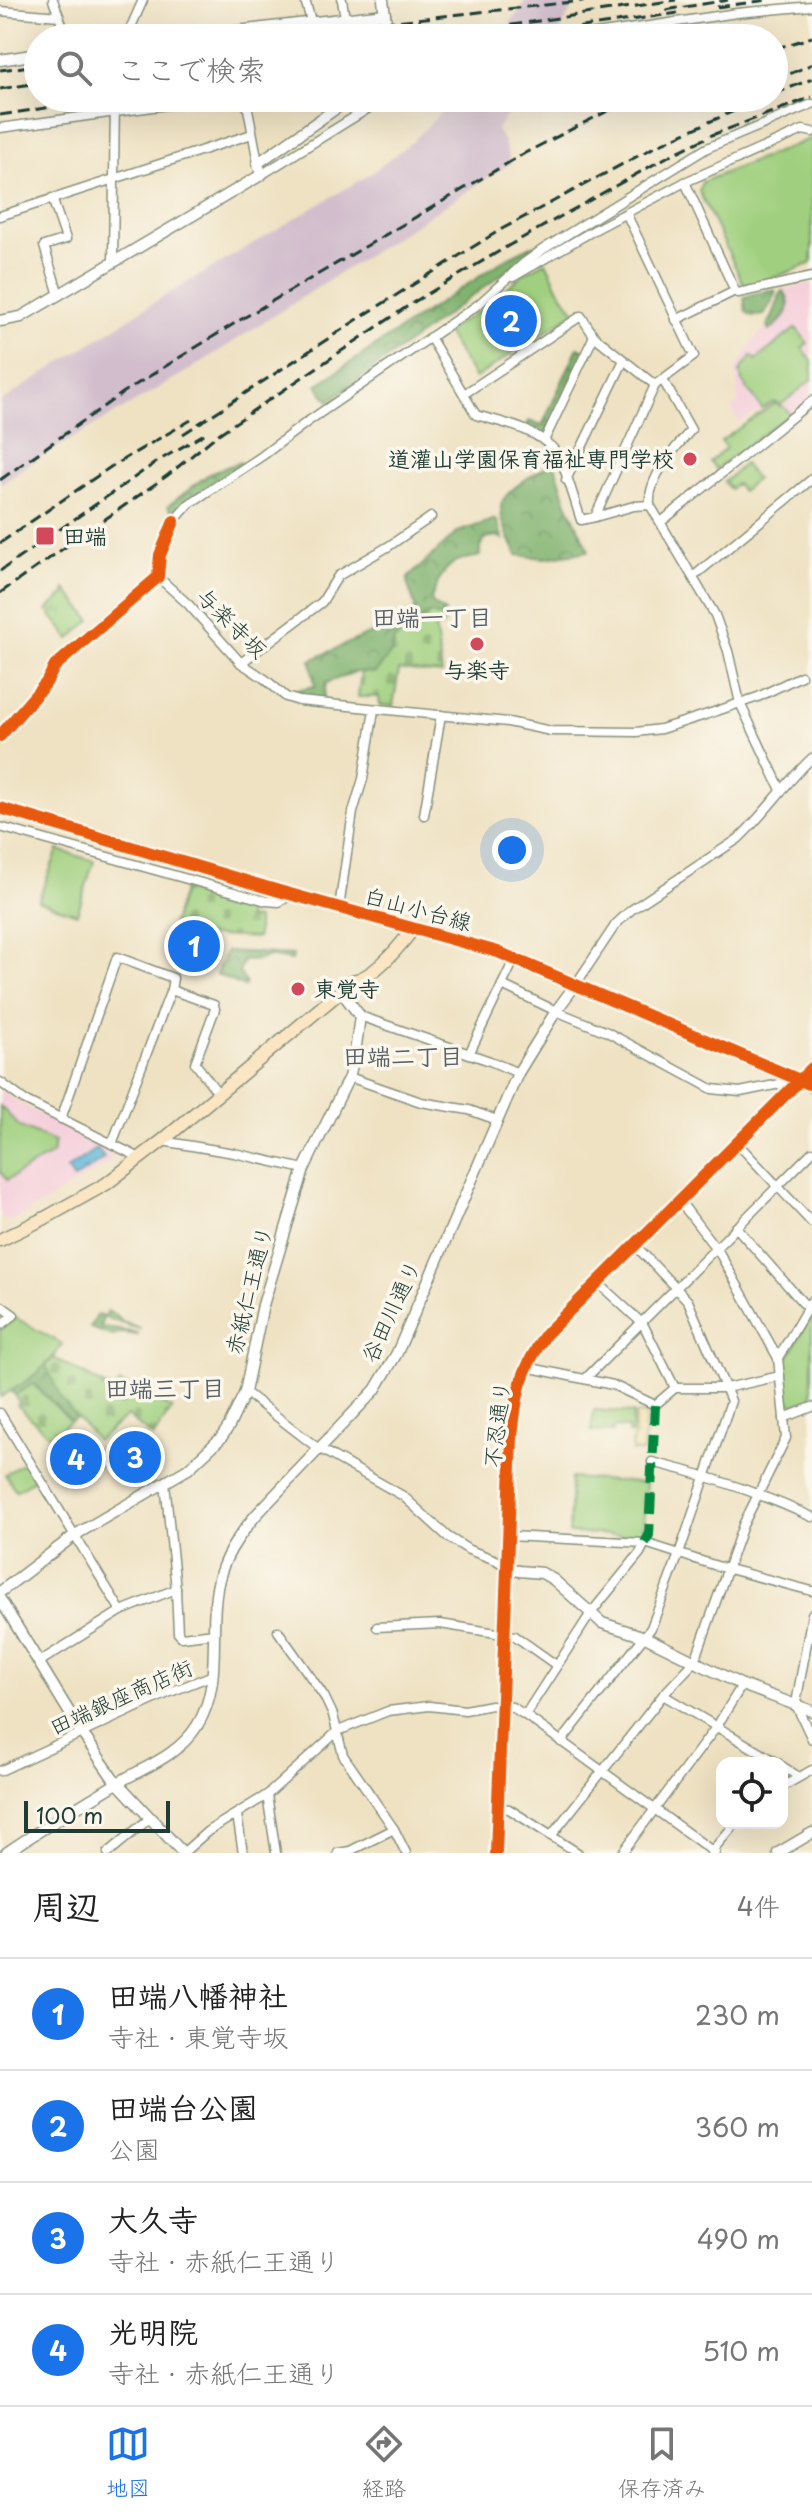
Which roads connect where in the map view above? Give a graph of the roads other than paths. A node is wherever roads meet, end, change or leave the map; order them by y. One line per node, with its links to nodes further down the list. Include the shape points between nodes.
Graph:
1 (53, 0): 9 (street)
2 (143, 0): 13 (street)
3 (305, 0): 11 (street)
4 (342, 0): 10 (street)
5 (383, 0): 8 (street)
6 (812, 6): 16 (street)
7 (0, 11): 9 (street)
8 (385, 14): 10 (street); 15 (street)
9 (59, 16): 12 (street)
10 (345, 18): 11 (street)
11 (311, 21): 14 (street)
12 (62, 24)
13 (132, 24)
14 (287, 24)
15 (386, 24)
16 (663, 24)
17 (24, 56): 18 (street)
18 (0, 60)
19 (812, 104): 37 (street, via 707,148 542,250)
20 (122, 112): 24 (street)
21 (248, 112): 27 (street)
22 (331, 112): 28 (street)
23 (362, 112): 30 (street)
24 (115, 113): 25 (street); 29 (street)
25 (0, 128)
26 (812, 132): 31 (street, via 803,130)
27 (252, 134): 28 (street); 29 (street)
28 (258, 163): 30 (street)
29 (114, 177): 32 (street); 35 (street)
30 (257, 177): 35 (street)
31 (685, 182): 33 (street); 38 (street)
32 (52, 198): 34 (street); 39 (street, via 66,239 44,246)
33 (626, 213): 37 (street); 40 (street)
34 (0, 216)
35 (113, 262): 39 (street)
36 (812, 277): 38 (street)
37 (499, 286): 43 (street)
38 (735, 291): 40 (street)
39 (59, 295): 41 (street, via 21,317)
40 (676, 320): 45 (street, via 694,356)
41 (0, 321)
42 (594, 336): 44 (street); 46 (street, via 581,316); 48 (street)
43 (430, 337): 46 (street); 56 (street, via 189,504 164,542)
44 (624, 360): 45 (street); 50 (street)
45 (659, 382): 51 (street, via 691,430 666,458); 53 (street)
46 (464, 394): 48 (street, via 476,415)
47 (812, 401): 54 (street)
48 (544, 441): 50 (street, via 559,455)
49 (812, 479): 55 (street)
50 (566, 480): 53 (street, via 581,520)
51 (650, 505): 53 (street); 54 (street)
52 (431, 517): 57 (street, via 338,576 322,602)
53 (595, 517)
54 (661, 522): 55 (street)
55 (694, 576): 59 (street, via 725,641)
56 (158, 577): 57 (street, 与楽寺坂); 62 (street, via 55,666)
57 (241, 663): 60 (street, 与楽寺坂, via 292,700)
58 (801, 676): 59 (street, 与楽寺坂)
59 (740, 703): 61 (street, 与楽寺坂, via 661,729 622,733 551,731); 64 (street)
60 (374, 710): 61 (street, 与楽寺坂); 69 (street)
61 (441, 715): 66 (street)
62 (0, 736)
63 (812, 758): 64 (street, 谷田川通り)
64 (781, 790): 72 (street, 谷田川通り, via 738,839 616,924)
65 (0, 808): 68 (main road, 白山小台線)
66 (424, 815)
67 (0, 827): 68 (street, via 266,901)
68 (292, 895): 69 (main road, 白山小台線)
69 (339, 908): 70 (main road, 白山小台線)
70 (413, 929): 71 (main road, 白山小台線); 75 (main road, 白山小台線, via 389,957)
71 (515, 958): 72 (main road, 白山小台線); 73 (street)
72 (576, 984): 76 (street, 谷田川通り); 83 (main road, 白山小台線)
73 (502, 985): 76 (street); 78 (street)
74 (171, 990): 84 (street, via 214,1005 195,1063); 85 (street, via 173,978 117,957); 89 (street)
75 (341, 991): 77 (street); 84 (main road, 白山小台線)
76 (556, 1011): 80 (street, 谷田川通り); 83 (street, via 607,1032 712,1089 740,1092)
77 (360, 1016): 78 (street); 81 (street, 赤紙仁王通り)
78 (469, 1054): 80 (street)
79 (812, 1068): 83 (main road, 不忍通り)
80 (518, 1073): 86 (street, 谷田川通り)
81 (349, 1077): 86 (street); 92 (street, 赤紙仁王通り)
82 (0, 1082): 85 (street)
83 (806, 1083): 88 (main road, 不忍通り)
84 (218, 1093): 87 (main road, 白山小台線)
85 (61, 1119): 89 (street)
86 (497, 1120): 116 (street, 谷田川通り, via 393,1362 375,1390)
87 (162, 1141): 91 (main road, 白山小台線); 92 (street)
88 (737, 1143): 93 (street); 94 (main road, 不忍通り)
89 (112, 1144): 91 (street)
90 (812, 1152): 93 (street)
91 (140, 1158): 97 (main road, 白山小台線, via 91,1193)
92 (304, 1169): 112 (street, 赤紙仁王通り, via 263,1305)
93 (778, 1186): 95 (street); 96 (street)
94 (679, 1200): 98 (main road, 不忍通り); 99 (street)
95 (812, 1223)
96 (736, 1227): 99 (street); 102 (street, via 803,1303)
97 (0, 1240)
98 (634, 1244): 100 (main road, 不忍通り); 101 (street)
99 (716, 1248): 101 (street); 106 (street)
100 (597, 1282): 104 (street); 107 (main road, 不忍通り, via 546,1334)
101 (677, 1287): 104 (street); 111 (street)
102 (810, 1303): 106 (street)
103 (0, 1305): 105 (street, via 14,1315)
104 (643, 1324): 109 (street); 110 (street)
105 (0, 1326)
106 (778, 1358): 108 (street)
107 (526, 1367): 109 (street); 123 (main road, 不忍通り, via 517,1391)
108 (780, 1376): 111 (street); 115 (street)
109 (585, 1379): 110 (street, via 613,1385 655,1405)
110 (675, 1388): 111 (street)
111 (726, 1388): 118 (street, via 731,1401)
112 (245, 1392): 116 (street); 119 (street, 赤紙仁王通り, via 221,1438)
113 (812, 1407): 115 (street)
114 (0, 1413): 122 (street)
115 (784, 1418): 120 (street, via 786,1438)
116 (319, 1448): 126 (street, via 403,1496 448,1537); 137 (street, 谷田川通り, via 256,1515 228,1555 217,1589)
117 (652, 1462): 118 (street)
118 (705, 1475): 120 (street); 125 (street)
119 (165, 1483): 122 (street, 赤紙仁王通り); 128 (street)
120 (758, 1492): 121 (street); 127 (street)
121 (812, 1517)
122 (75, 1535): 130 (street, 赤紙仁王通り); 132 (street)
123 (509, 1536): 124 (street); 126 (main road, 不忍通り)
124 (645, 1543): 125 (street); 133 (street)
125 (679, 1554): 127 (street); 139 (street)
126 (507, 1567): 133 (street, via 548,1576); 138 (main road, 不忍通り)
127 (729, 1569): 129 (street); 140 (street)
128 (176, 1589): 132 (street); 137 (street, via 178,1633)
129 (812, 1591)
130 (0, 1592)
131 (0, 1599): 141 (street)
132 (121, 1611): 141 (street)
133 (591, 1613): 139 (street, via 602,1623); 142 (street)
134 (812, 1614): 147 (street)
135 (377, 1627): 138 (street, via 440,1624)
136 (278, 1631): 151 (street, via 324,1696)
137 (214, 1633): 143 (street, 谷田川通り)
138 (505, 1634): 142 (street, via 519,1637); 146 (main road, 不忍通り)
139 (645, 1637): 140 (street); 154 (street)
140 (695, 1661): 144 (street); 145 (street)
141 (39, 1662): 152 (street)
142 (556, 1665): 149 (street)
143 (213, 1675): 152 (street, 田端銀座商店街); 161 (street, 谷田川通り, via 207,1706 192,1733 169,1756)
144 (742, 1685): 147 (street); 150 (street)
145 (663, 1695): 150 (street); 159 (street)
146 (501, 1706): 149 (street); 151 (street, via 388,1711); 164 (main road, 不忍通り)
147 (797, 1707): 148 (street); 153 (street)
148 (812, 1711)
149 (525, 1715): 154 (street)
150 (717, 1726): 155 (street); 165 (street)
151 (338, 1731): 163 (street); 168 (street, via 343,1755)
152 (82, 1733): 158 (street, 田端銀座商店街); 161 (street)
153 (812, 1739)
154 (561, 1742): 159 (street)
155 (768, 1757)
156 (788, 1769): 160 (street)
157 (812, 1770): 160 (street)
158 (0, 1771)
159 (602, 1771): 165 (street); 171 (street)
160 (799, 1777): 162 (street)
161 (117, 1783): 167 (street); 173 (street, 谷田川通り)
162 (788, 1783)
163 (267, 1795): 166 (street); 177 (street)
164 (497, 1807): 171 (street); 180 (main road, 不忍通り)
165 (655, 1809): 172 (street); 182 (street)
166 (237, 1815): 175 (street); 176 (street)
167 (150, 1818): 174 (street); 175 (street)
168 (394, 1829): 178 (street); 179 (street)
169 (731, 1829): 172 (street)
170 (812, 1833): 183 (street)
171 (551, 1836): 181 (street)
172 (713, 1852)
173 (6, 1853)
174 (108, 1853)
175 (183, 1853)
176 (243, 1853)
177 (276, 1853)
178 (338, 1853)
179 (406, 1853)
180 (496, 1853)
181 (578, 1853)
182 (622, 1853)
183 (778, 1853)

